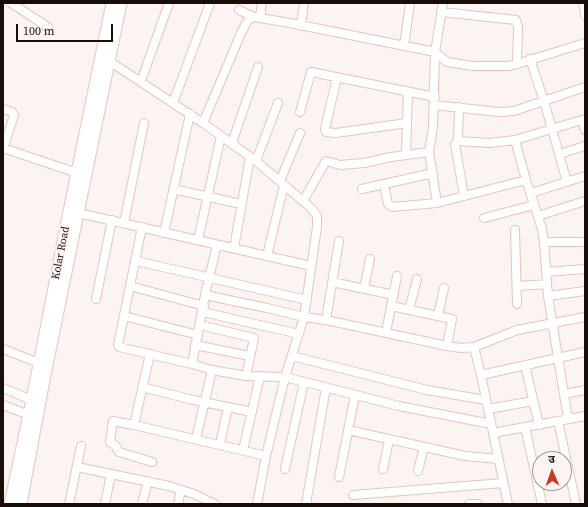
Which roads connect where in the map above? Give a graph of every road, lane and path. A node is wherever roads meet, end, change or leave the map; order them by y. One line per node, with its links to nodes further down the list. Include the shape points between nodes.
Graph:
1 (11, 3): 16 (street)
2 (112, 3): 20 (main road, Kolar Road)
3 (121, 3): 20 (main road, Kolar Road)
4 (169, 3): 25 (street)
5 (210, 3): 31 (street)
6 (262, 3): 14 (street)
7 (304, 3): 15 (street)
8 (410, 3): 18 (street)
9 (442, 3): 12 (street)
10 (583, 3): 13 (street)
11 (239, 10): 14 (street)
12 (442, 12): 19 (street); 22 (street, via 516,20)
13 (585, 15)
14 (254, 19): 15 (street); 38 (street, via 242,31)
15 (301, 26): 18 (street)
16 (48, 27)
17 (585, 43): 21 (street)
18 (404, 46): 19 (street)
19 (435, 52): 22 (street, via 447,62 473,66); 28 (street)
20 (105, 58): 25 (street); 53 (main road, Kolar Road); 70 (main road, Kolar Road)
21 (530, 59): 22 (street); 29 (street)
22 (517, 64)
23 (258, 67): 46 (street)
24 (337, 77): 27 (street); 34 (street, via 311,72); 39 (street, via 326,132 336,133)
25 (141, 81): 31 (street)
26 (585, 87): 29 (street)
27 (408, 92): 28 (street); 39 (street)
28 (434, 101): 32 (street); 49 (street)
29 (544, 101): 32 (street, via 514,111 499,112); 40 (street)
30 (278, 103): 52 (street)
31 (173, 104): 35 (street)
32 (459, 107): 45 (street)
33 (3, 109): 48 (street, via 14,115)
34 (300, 112)
35 (190, 114): 38 (street); 60 (street)
36 (583, 119): 40 (street); 41 (street)
37 (144, 123): 74 (street)
38 (203, 123): 43 (street)
39 (407, 123): 51 (street)
40 (551, 129): 44 (street); 50 (street)
41 (585, 130)
42 (300, 133): 58 (street)
43 (221, 136): 46 (street); 64 (street)
44 (515, 140): 45 (street, via 490,143); 56 (street)
45 (458, 141): 63 (street, via 455,144)
46 (232, 143): 52 (street)
47 (585, 146): 50 (street)
48 (3, 148): 53 (street)
49 (429, 152): 51 (street); 54 (street)
50 (559, 154): 57 (street)
51 (406, 155): 65 (street, via 342,165 326,161)
52 (253, 159): 58 (street); 68 (street)
53 (77, 172): 70 (main road, Kolar Road)
54 (433, 173): 59 (street); 67 (street)
55 (585, 176): 57 (street)
56 (526, 180): 62 (street); 63 (street)
57 (566, 182): 62 (street)
58 (282, 183): 65 (street); 84 (street)
59 (384, 184): 61 (street); 67 (street, via 388,204 392,207)
60 (173, 188): 64 (street); 77 (street)
61 (362, 189)
62 (531, 193): 69 (street)
63 (464, 196): 67 (street)
64 (207, 197): 68 (street); 78 (street)
65 (303, 201): 87 (street, via 317,216)
66 (585, 201): 71 (street)
67 (437, 202)
68 (241, 204): 83 (street)
69 (534, 204): 71 (street); 72 (street)
70 (74, 212): 73 (street); 130 (main road, Kolar Road); 183 (main road, Kolar Road)
71 (538, 216): 80 (street)
72 (484, 218)
73 (112, 220): 74 (street); 103 (street)
74 (124, 223): 75 (street)
75 (142, 227): 77 (street); 86 (street)
76 (515, 230): 96 (street)
77 (164, 233): 78 (street)
78 (198, 240): 82 (street)
79 (339, 241): 93 (street)
80 (544, 242): 81 (street); 89 (street)
81 (585, 242)
82 (218, 244): 83 (street); 91 (street)
83 (234, 248): 84 (street)
84 (267, 256): 87 (street)
85 (370, 259): 98 (street)
86 (136, 261): 91 (street); 95 (street)
87 (311, 266): 104 (street)
88 (585, 268): 89 (street)
89 (546, 272): 94 (street)
90 (397, 276): 101 (street)
91 (209, 277): 100 (street); 104 (street)
92 (417, 280): 108 (street)
93 (332, 282): 98 (street); 113 (street)
94 (547, 284): 96 (street); 102 (street)
95 (130, 286): 107 (street); 109 (street)
96 (517, 286): 105 (street)
97 (444, 288): 110 (street)
98 (364, 289): 101 (street)
99 (585, 291): 102 (street)
100 (205, 295): 107 (street); 112 (street)
101 (394, 295): 106 (street)
102 (548, 296): 114 (street)
103 (96, 299)
104 (307, 300): 112 (street)
105 (517, 304)
106 (391, 306): 108 (street); 117 (street)
107 (203, 309): 115 (street); 116 (street)
108 (409, 310): 110 (street)
109 (124, 316): 118 (street); 126 (street, via 118,346)
110 (438, 316): 122 (street, via 452,319)
111 (585, 316): 114 (street)
112 (304, 317): 113 (street); 119 (street)
113 (326, 320): 117 (street)
114 (552, 322): 123 (street, via 517,330); 129 (street)
115 (256, 324): 119 (street); 120 (street)
116 (200, 325): 118 (street); 120 (street)
117 (386, 332): 122 (street)
118 (198, 334): 121 (street)
119 (299, 334): 128 (street)
120 (254, 338): 127 (street)
121 (195, 345): 127 (street); 131 (street)
122 (446, 346): 123 (street)
123 (474, 348): 134 (street)
124 (3, 349): 130 (street)
125 (585, 352): 129 (street)
126 (150, 354): 131 (street); 139 (street)
127 (250, 356): 135 (street)
128 (292, 356): 137 (street); 146 (street, via 427,390)
129 (558, 358): 132 (street); 143 (street)
130 (39, 363): 145 (main road, Kolar Road)
131 (192, 364): 133 (street)
132 (525, 365): 134 (street); 147 (street)
133 (212, 370): 135 (street); 148 (street)
134 (481, 375): 146 (street)
135 (246, 376): 136 (street)
136 (260, 376): 137 (street); 152 (street)
137 (285, 377): 138 (street); 169 (street)
138 (304, 382): 141 (street); 173 (street)
139 (142, 387): 148 (street); 158 (street)
140 (3, 388): 145 (street)
141 (326, 388): 144 (street); 191 (street)
142 (585, 390): 143 (street)
143 (564, 394): 155 (street)
144 (355, 395): 157 (street); 161 (street)
145 (32, 400): 153 (main road, Kolar Road)
146 (486, 400): 151 (street)
147 (533, 401): 151 (street); 159 (street)
148 (205, 402): 150 (street); 163 (street)
149 (3, 405): 153 (street)
150 (228, 407): 152 (street); 165 (street)
151 (488, 409): 157 (street)
152 (252, 412): 168 (street)
153 (29, 414): 182 (main road, Kolar Road)
154 (585, 416): 155 (street)
155 (568, 420): 156 (street)
156 (558, 421): 159 (street); 196 (street)
157 (491, 424): 162 (street)
158 (134, 425): 163 (street); 171 (street, via 113,420 110,442 119,452)
159 (539, 425): 160 (street)
160 (525, 427): 162 (street); 195 (street)
161 (348, 430): 164 (street); 177 (street)
162 (493, 433): 170 (street)
163 (196, 439): 165 (street)
164 (389, 440): 167 (street); 174 (street)
165 (220, 444): 168 (street)
166 (81, 446): 172 (street)
167 (424, 447): 170 (street, via 465,456); 175 (street)
168 (243, 450): 169 (street)
169 (266, 456): 189 (street)
170 (498, 459): 179 (street)
171 (152, 462)
172 (77, 467): 176 (street); 184 (street)
173 (285, 469)
174 (383, 469)
175 (418, 472)
176 (111, 474): 178 (street); 185 (street)
177 (339, 477)
178 (148, 482): 180 (street); 186 (street)
179 (503, 483): 181 (street); 194 (street)
180 (181, 490): 187 (street); 188 (street)
181 (353, 495)
182 (10, 504)
183 (21, 504)
184 (69, 504)
185 (105, 504)
186 (142, 504)
187 (178, 504)
188 (215, 504)
189 (257, 504): 190 (street)
190 (263, 504)
191 (306, 504)
192 (469, 504): 193 (street)
193 (478, 504)
194 (508, 504)
195 (542, 504)
196 (576, 504)

